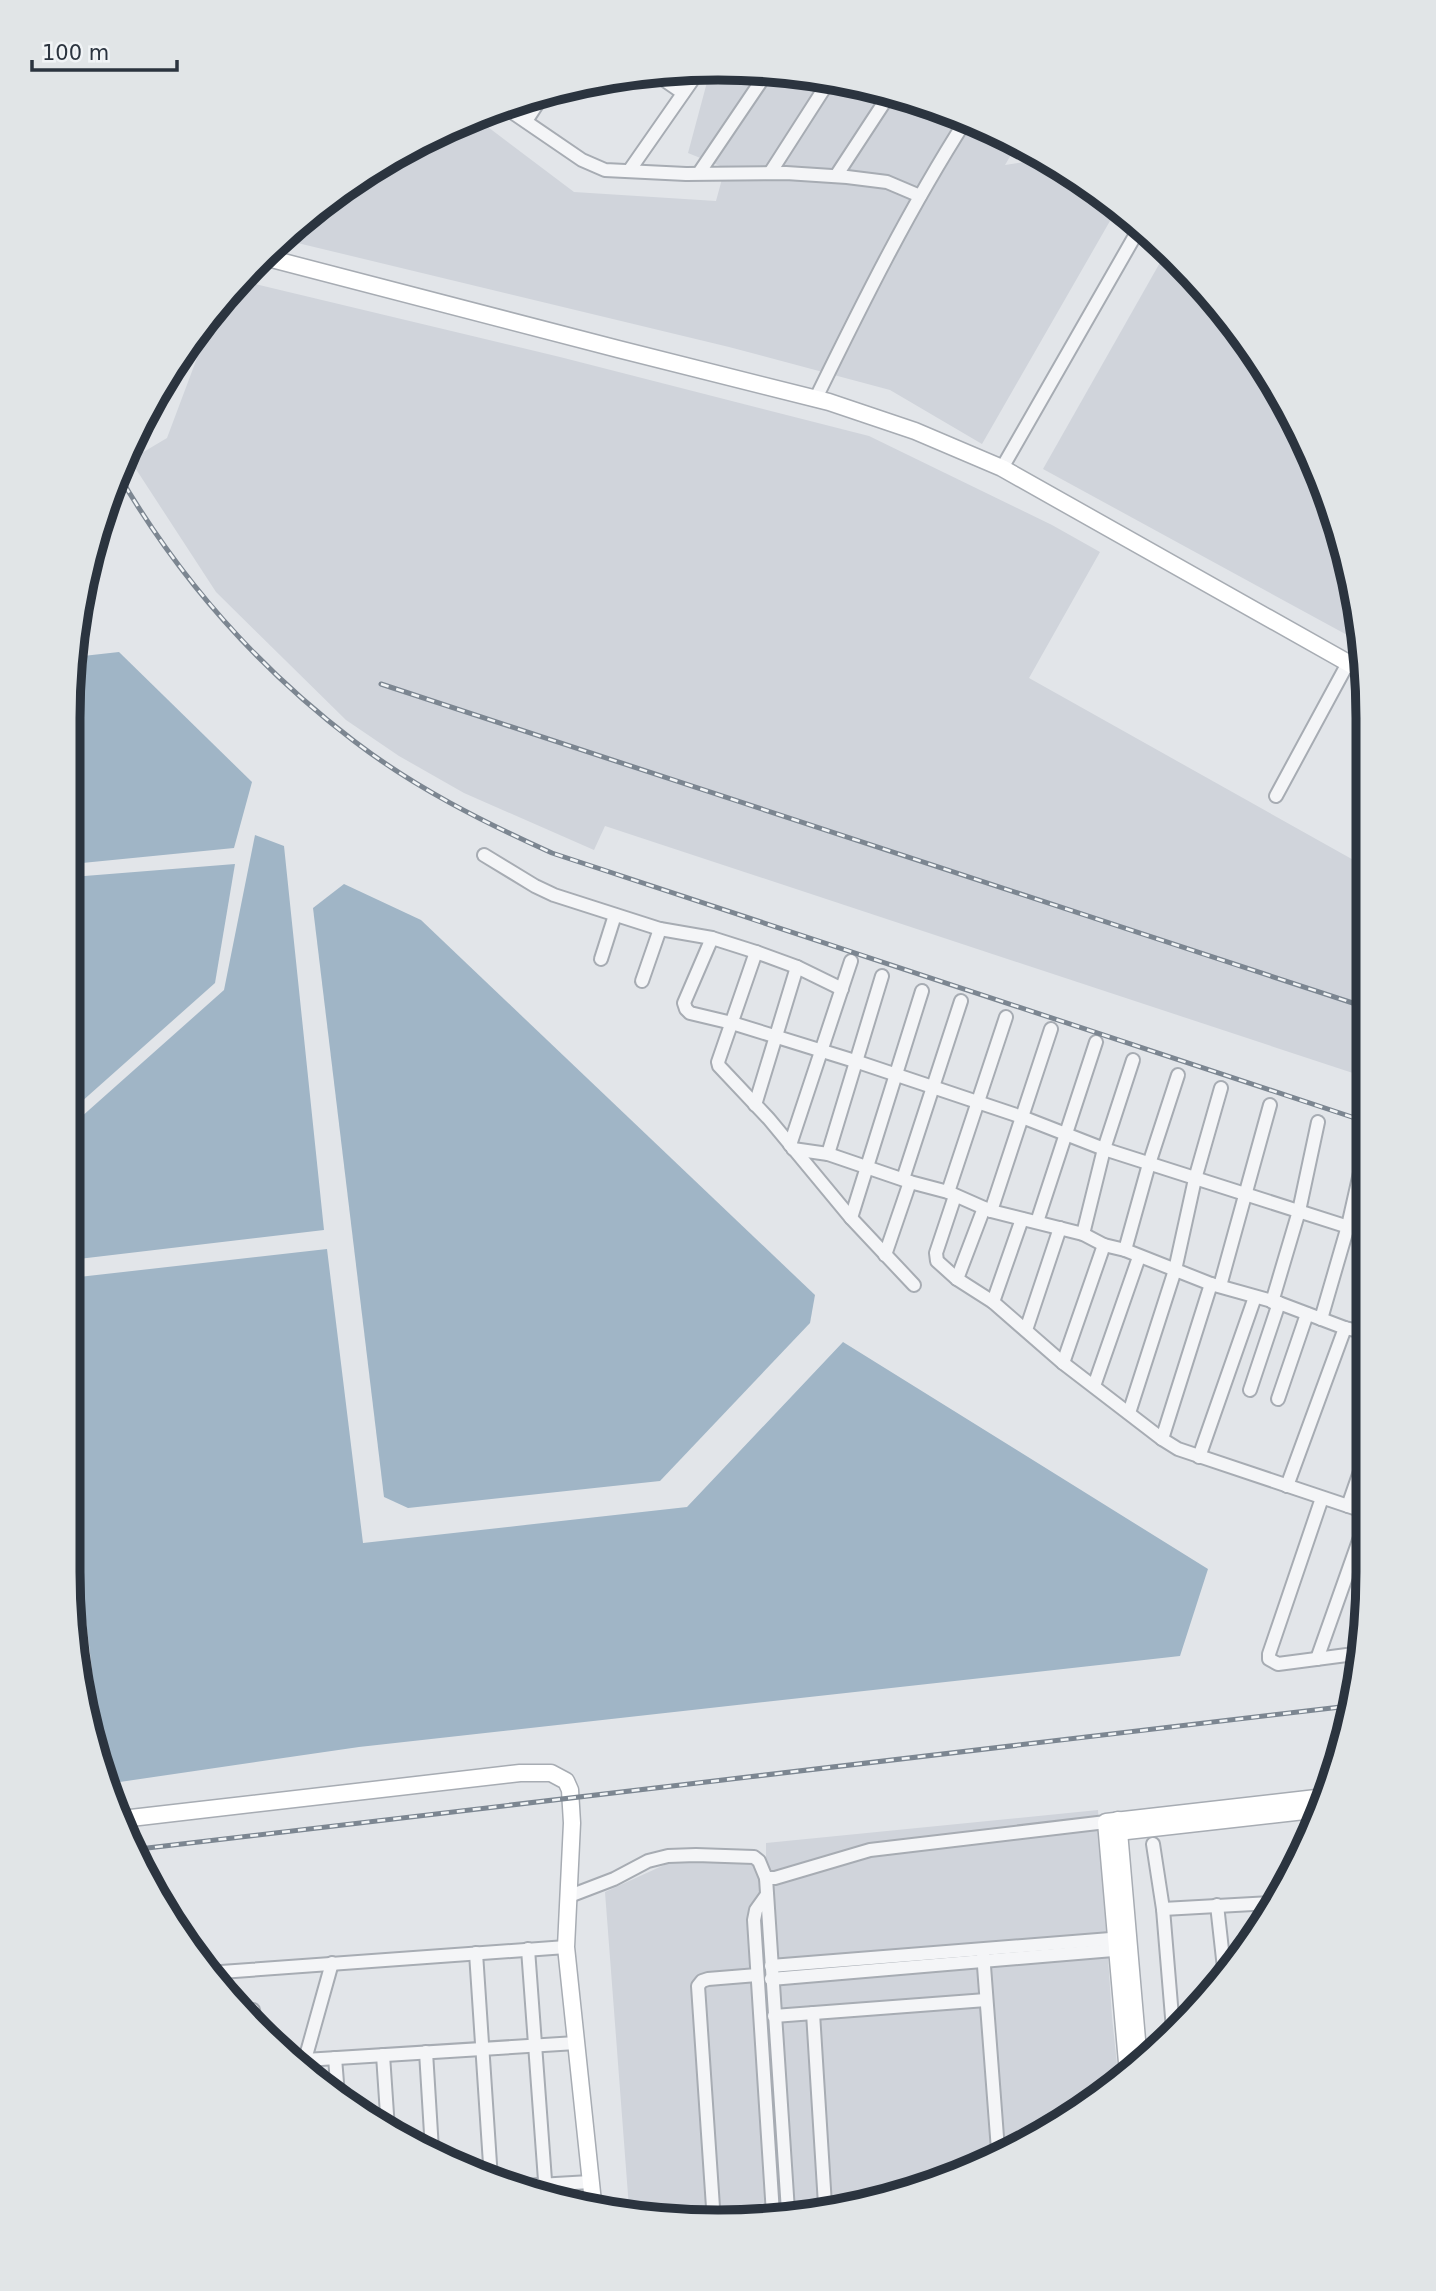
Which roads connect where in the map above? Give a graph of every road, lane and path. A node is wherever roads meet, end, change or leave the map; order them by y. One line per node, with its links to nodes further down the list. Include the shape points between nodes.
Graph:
1 (691, 81): 5 (street)
2 (761, 82): 12 (street)
3 (668, 83): 5 (street)
4 (824, 90): 13 (street)
5 (683, 93): 11 (street)
6 (884, 102): 14 (street)
7 (535, 107): 9 (street)
8 (515, 114): 9 (street)
9 (526, 121): 11 (street, via 582,160 610,171)
10 (960, 128): 15 (street)
11 (629, 171): 12 (street)
12 (699, 173): 13 (street)
13 (771, 173): 14 (street)
14 (836, 176): 15 (street, via 887,181)
15 (920, 197): 18 (street)
16 (1135, 236): 19 (street)
17 (275, 260): 18 (street)
18 (816, 398): 19 (street, via 915,430)
19 (1002, 468): 20 (street)
20 (1348, 663): 21 (street); 22 (street)
21 (1353, 666)
22 (1276, 796)
23 (484, 855): 24 (street, via 545,891)
24 (615, 915): 25 (street); 28 (street)
25 (660, 929): 26 (street); 32 (street)
26 (712, 938): 27 (street); 37 (street, via 684,1006 690,1013)
27 (756, 952): 30 (street); 37 (street)
28 (601, 959)
29 (851, 961): 33 (street)
30 (797, 967): 33 (street); 39 (street)
31 (882, 976): 43 (street)
32 (642, 981)
33 (842, 989): 41 (street)
34 (922, 991): 44 (street)
35 (961, 1002): 46 (street)
36 (1006, 1017): 48 (street)
37 (732, 1023): 39 (street); 49 (street, via 719,1066)
38 (1051, 1029): 51 (street)
39 (776, 1036): 41 (street); 49 (street)
40 (1096, 1042): 53 (street)
41 (821, 1050): 43 (street); 54 (street)
42 (1133, 1060): 55 (street)
43 (858, 1062): 44 (street); 56 (street)
44 (894, 1075): 46 (street); 58 (street)
45 (1178, 1075): 57 (street)
46 (933, 1088): 48 (street); 60 (street)
47 (1221, 1088): 59 (street)
48 (978, 1104): 51 (street); 62 (street)
49 (755, 1105): 54 (street)
50 (1270, 1105): 63 (street)
51 (1022, 1117): 53 (street); 64 (street)
52 (1318, 1122): 65 (street)
53 (1066, 1133): 55 (street); 68 (street)
54 (791, 1147): 56 (street); 66 (street)
55 (1104, 1149): 57 (street); 72 (street)
56 (828, 1154): 58 (street)
57 (1149, 1164): 59 (street); 74 (street)
58 (866, 1168): 60 (street); 66 (street)
59 (1195, 1179): 63 (street); 77 (street)
60 (906, 1181): 62 (street); 75 (street)
61 (1356, 1191): 69 (street)
62 (952, 1194): 64 (street); 78 (street, via 936,1257)
63 (1244, 1195): 65 (street); 80 (street)
64 (988, 1209): 67 (street); 78 (street)
65 (1299, 1211): 69 (street); 83 (street)
66 (851, 1218): 75 (street)
67 (1022, 1219): 68 (street); 82 (street)
68 (1037, 1223): 70 (street)
69 (1348, 1226): 71 (street); 85 (street)
70 (1060, 1228): 72 (street); 87 (street)
71 (1356, 1229)
72 (1083, 1234): 73 (street)
73 (1104, 1245): 74 (street); 89 (street)
74 (1125, 1250): 76 (street)
75 (885, 1255): 79 (street)
76 (1139, 1257): 77 (street); 90 (street)
77 (1175, 1269): 80 (street); 93 (street)
78 (957, 1279): 82 (street)
79 (914, 1285)
80 (1216, 1285): 81 (street); 94 (street)
81 (1255, 1297): 83 (street); 95 (street)
82 (993, 1302): 87 (street)
83 (1275, 1302): 84 (street); 91 (street)
84 (1307, 1314): 85 (street); 92 (street)
85 (1321, 1319): 86 (street)
86 (1345, 1328): 88 (street); 97 (street)
87 (1026, 1330): 89 (street)
88 (1356, 1330)
89 (1063, 1363): 90 (street)
90 (1094, 1386): 93 (street)
91 (1250, 1390)
92 (1278, 1399)
93 (1129, 1413): 94 (street)
94 (1162, 1439): 95 (street)
95 (1199, 1457): 97 (street)
96 (1356, 1483): 99 (street)
97 (1287, 1486): 98 (street)
98 (1322, 1498): 99 (street); 103 (street, via 1269,1654 1269,1660 1278,1664)
99 (1348, 1506): 100 (street)
100 (1356, 1509)
101 (1356, 1549): 103 (street)
102 (1350, 1655): 103 (street)
103 (1317, 1659)
104 (1314, 1799): 107 (street)
105 (1310, 1810): 107 (street)
106 (130, 1818): 111 (street, via 551,1773 566,1781 570,1790)
107 (1113, 1827): 109 (street, via 870,1850 787,1876); 115 (street)
108 (1153, 1844): 114 (street)
109 (766, 1878): 110 (street); 111 (street, via 754,1857 668,1856)
110 (766, 1896): 123 (street); 124 (street, via 755,1910)
111 (567, 1897): 116 (street)
112 (1263, 1904): 113 (street)
113 (1217, 1906): 114 (street); 120 (street)
114 (1163, 1909): 128 (street)
115 (1123, 1944): 119 (street); 133 (street); 138 (street)
116 (566, 1947): 117 (street); 129 (street)
117 (528, 1950): 118 (street); 130 (street)
118 (476, 1953): 121 (street); 131 (street)
119 (983, 1955): 123 (street); 125 (street)
120 (1223, 1962)
121 (332, 1963): 122 (street); 135 (street)
122 (221, 1972)
123 (771, 1972): 127 (street)
124 (757, 1975): 150 (street); 151 (street, via 708,1979 698,1986)
125 (986, 2000): 126 (street); 142 (street)
126 (813, 2013): 127 (street); 148 (street)
127 (774, 2016): 149 (street)
128 (1172, 2020)
129 (576, 2043): 130 (street); 144 (street)
130 (535, 2045): 131 (street); 145 (street)
131 (482, 2049): 132 (street); 143 (street)
132 (426, 2052): 134 (street); 141 (street)
133 (1138, 2052)
134 (383, 2055): 136 (street); 140 (street)
135 (305, 2058)
136 (335, 2058): 137 (street); 139 (street)
137 (309, 2061)
138 (1127, 2061)
139 (337, 2084)
140 (387, 2118)
141 (432, 2143)
142 (998, 2146)
143 (490, 2168)
144 (590, 2182): 146 (street); 147 (street)
145 (545, 2187)
146 (550, 2188)
147 (592, 2198)
148 (825, 2201)
149 (788, 2206)
150 (773, 2208)
151 (713, 2210)

